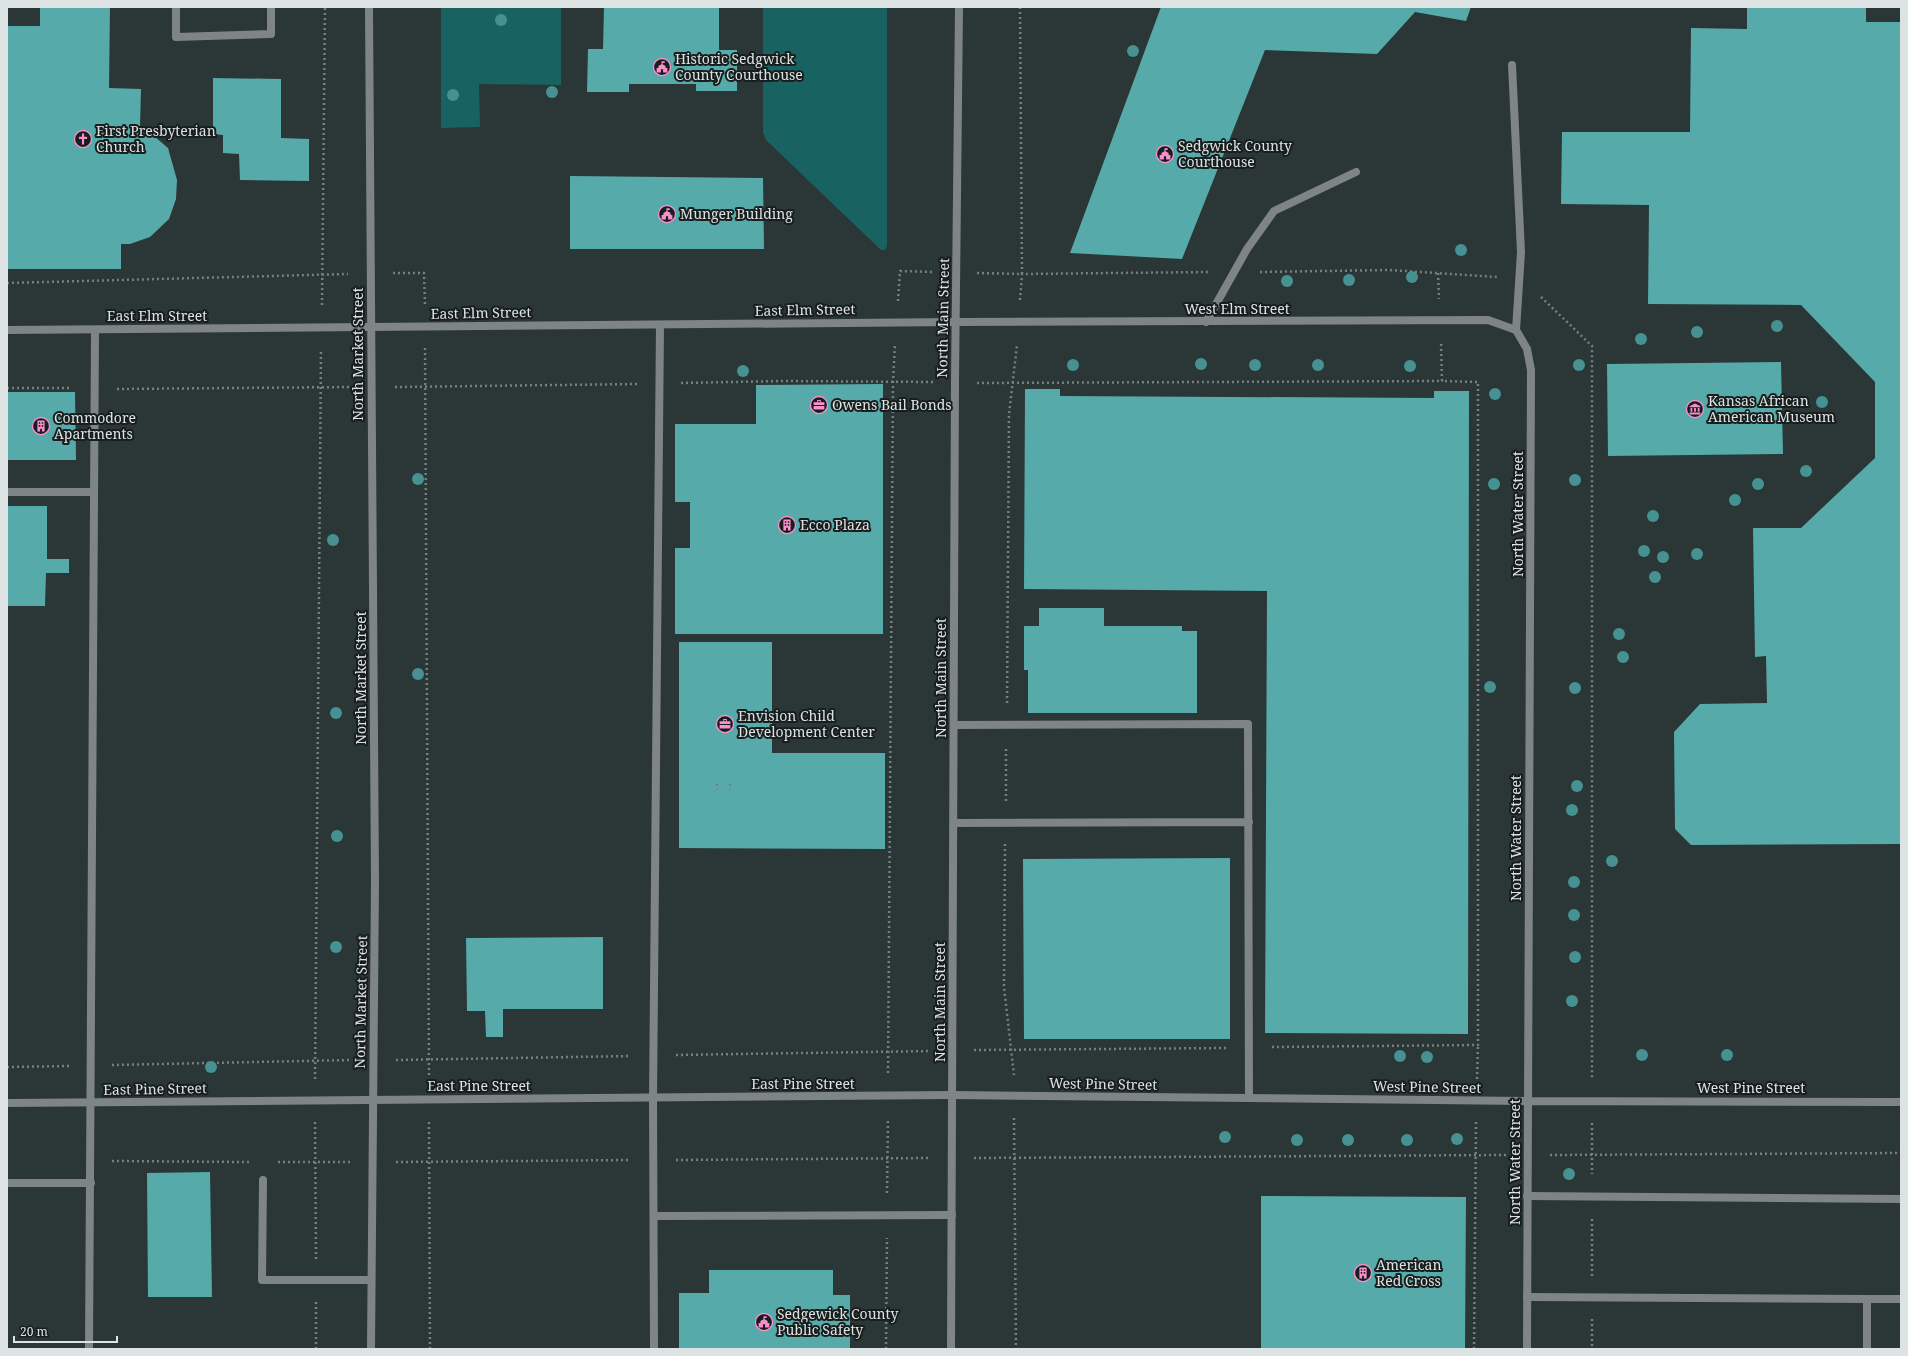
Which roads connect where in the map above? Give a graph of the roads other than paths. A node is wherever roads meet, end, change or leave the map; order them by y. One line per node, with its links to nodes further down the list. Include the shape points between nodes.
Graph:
1 (176, 7): 2 (street, via 176,37 271,34)
2 (272, 7)
3 (370, 7): 10 (street, North Market Street)
4 (959, 7): 7 (street, North Main Street)
5 (1512, 65): 13 (street, via 1521,252)
6 (1356, 172): 8 (street, via 1274,211 1247,249)
7 (956, 322): 8 (street, West Elm Street); 9 (street, East Elm Street); 16 (street, North Main Street)
8 (1206, 322): 13 (street, West Elm Street, via 1488,320)
9 (660, 325): 10 (street, East Elm Street); 20 (street)
10 (371, 328): 12 (street, East Elm Street); 22 (street, North Market Street, via 375,874)
11 (7, 330): 12 (street, East Elm Street)
12 (95, 330): 15 (street)
13 (1516, 330): 23 (street, North Water Street, via 1527,349 1532,370)
14 (7, 492): 15 (street)
15 (94, 492): 24 (street)
16 (954, 725): 17 (street, via 1248,724); 18 (street, North Main Street)
17 (1249, 822): 18 (street); 21 (street)
18 (954, 823): 19 (street, North Main Street)
19 (952, 1095): 20 (street, East Pine Street); 21 (street, West Pine Street); 32 (street, North Main Street)
20 (653, 1098): 22 (street, East Pine Street); 33 (street)
21 (1249, 1098): 23 (street, West Pine Street)
22 (373, 1099): 24 (street, East Pine Street); 34 (street, North Market Street)
23 (1528, 1101): 25 (street, West Pine Street); 30 (street, North Water Street)
24 (91, 1102): 26 (street, East Pine Street); 29 (street)
25 (1901, 1102)
26 (7, 1103)
27 (264, 1180): 34 (street, via 262,1280)
28 (7, 1183): 29 (street)
29 (91, 1183): 38 (street)
30 (1527, 1196): 31 (street); 35 (street, North Water Street)
31 (1901, 1198)
32 (952, 1215): 33 (street); 41 (street, North Main Street)
33 (654, 1216): 40 (street)
34 (371, 1280): 39 (street, North Market Street)
35 (1527, 1297): 36 (street); 42 (street, North Water Street)
36 (1867, 1298): 37 (street); 43 (street)
37 (1901, 1299)
38 (90, 1349)
39 (370, 1349)
40 (654, 1349)
41 (951, 1349)
42 (1527, 1349)
43 (1867, 1349)

